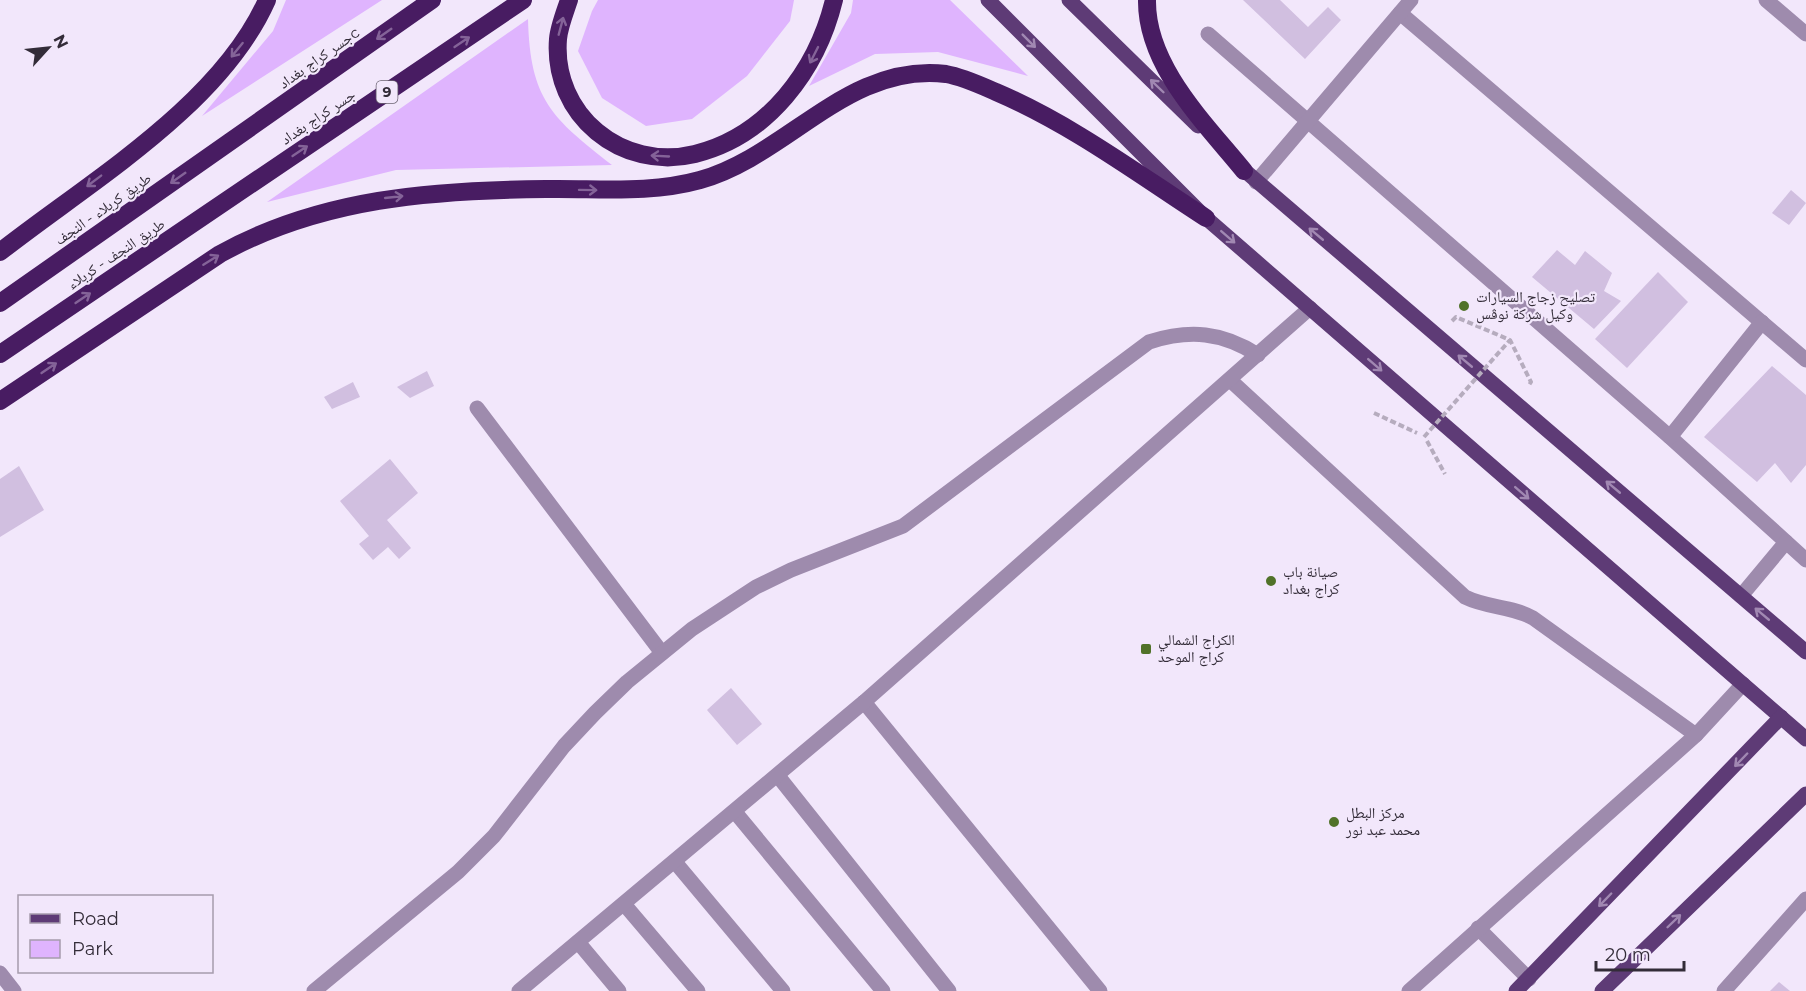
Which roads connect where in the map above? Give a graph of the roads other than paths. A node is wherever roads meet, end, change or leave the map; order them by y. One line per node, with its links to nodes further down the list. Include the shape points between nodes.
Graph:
1 (267, 0): 19 (highway, one-way to 19, via 243,42 170,122)
2 (432, 0): 15 (highway, جسر كراج بغدادc, one-way to 15)
3 (523, 0): 17 (highway, جسر كراج بغداد / 9, one-way to 3)
4 (569, 0): 5 (highway, one-way to 4, via 816,52 790,92 757,123 720,146 694,154 652,156 613,144 593,131 566,94 558,39)
5 (834, 0)
6 (988, 0): 18 (main road, one-way to 18)
7 (1069, 0): 16 (main road, one-way to 7)
8 (1147, 0): 16 (highway, via 1153,38 1169,73)
9 (1411, 0): 11 (street)
10 (1766, 0): 13 (street)
11 (1400, 13): 14 (street); 22 (street)
12 (1208, 34): 14 (street)
13 (1806, 34)
14 (1307, 122): 16 (street); 29 (street)
15 (226, 145): 20 (highway, طريق کربلاء - النجف, one-way to 20)
16 (1250, 177): 32 (main road, one-way to 16)
17 (252, 184): 23 (highway, طريق النجف - کربلاء / 9, one-way to 17)
18 (1206, 219): 21 (main road, one-way to 21); 27 (highway, one-way to 18, via 220,254 291,221 384,198 448,192 639,190 693,182 759,153 858,90 915,74 946,74 1009,97 1085,139)
19 (0, 252)
20 (0, 303)
21 (1310, 308): 24 (street); 35 (main road, one-way to 35)
22 (1762, 322): 25 (street); 29 (street)
23 (0, 354)
24 (1258, 355): 26 (street); 34 (street, via 1239,342 1194,332 1149,342 903,526 756,587)
25 (1806, 360)
26 (1230, 380): 36 (street); 38 (street, via 1465,597 1493,607 1522,611)
27 (0, 401)
28 (477, 408): 34 (street)
29 (1670, 437): 30 (street)
30 (1786, 542): 31 (street); 32 (street)
31 (1806, 560)
32 (1741, 596): 33 (main road, one-way to 32)
33 (1806, 652)
34 (662, 653): 51 (street, via 564,746 478,854)
35 (1743, 684): 37 (main road); 38 (street)
36 (864, 702): 40 (street); 58 (street)
37 (1781, 717): 39 (main road); 49 (main road, one-way to 49)
38 (1696, 735): 46 (street)
39 (1806, 739)
40 (778, 777): 42 (street); 57 (street)
41 (1806, 794): 61 (main road, one-way to 41)
42 (735, 812): 43 (street); 56 (street)
43 (675, 862): 45 (street); 55 (street)
44 (1806, 899): 62 (street)
45 (624, 904): 47 (street); 54 (street)
46 (1478, 928): 49 (street); 59 (street)
47 (578, 942): 52 (street); 53 (street)
48 (0, 973): 50 (street)
49 (1529, 979): 60 (main road)
50 (14, 991)
51 (314, 991)
52 (521, 991)
53 (619, 991)
54 (698, 991)
55 (783, 991)
56 (882, 991)
57 (949, 991)
58 (1100, 991)
59 (1409, 991)
60 (1516, 991)
61 (1602, 991)
62 (1724, 991)

